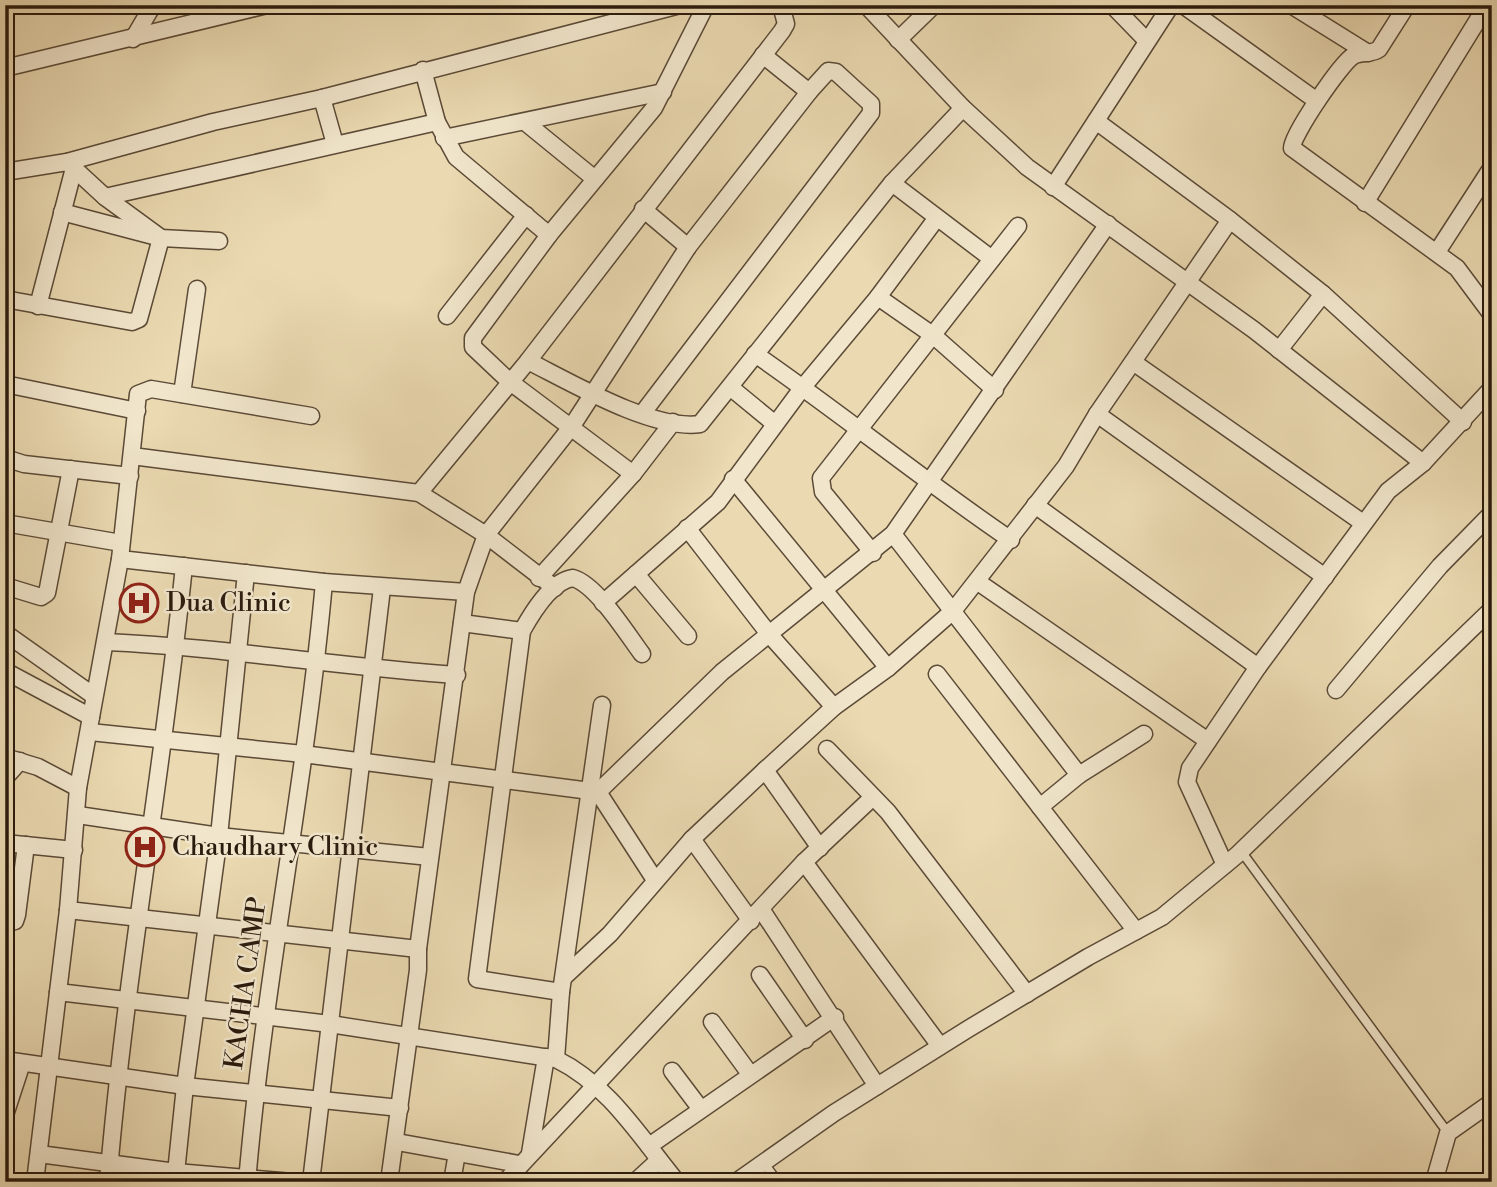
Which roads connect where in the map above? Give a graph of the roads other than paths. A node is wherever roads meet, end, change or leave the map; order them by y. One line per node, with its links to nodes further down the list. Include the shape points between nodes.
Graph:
1 (153, 5): 14 (street)
2 (267, 5): 14 (street)
3 (680, 5): 20 (street)
4 (706, 5): 21 (street)
5 (781, 5): 18 (street, via 786,24)
6 (866, 5): 15 (street)
7 (934, 5): 15 (street)
8 (1112, 5): 16 (street)
9 (1171, 5): 16 (street)
10 (1183, 5): 24 (street)
11 (1292, 5): 17 (street)
12 (1407, 5): 17 (street, via 1379,49)
13 (1487, 5): 38 (street)
14 (133, 39): 19 (street)
15 (898, 40): 25 (street)
16 (1146, 40): 26 (street)
17 (1368, 53): 24 (street, via 1351,57)
18 (763, 55): 22 (street); 39 (street)
19 (5, 68)
20 (423, 70): 23 (street); 27 (street)
21 (663, 92): 28 (street); 34 (street)
22 (808, 92): 49 (street); 74 (street, via 832,70 872,108)
23 (322, 98): 30 (street); 31 (street, via 213,122)
24 (1317, 100): 38 (street, via 1292,148)
25 (963, 108): 35 (street); 36 (street)
26 (1096, 121): 36 (street); 43 (street)
27 (437, 122): 29 (street); 30 (street)
28 (525, 122): 29 (street); 34 (street)
29 (444, 138): 41 (street, via 456,157)
30 (335, 144): 37 (street)
31 (71, 165): 33 (street); 37 (street); 40 (street)
32 (1492, 167): 50 (street)
33 (5, 172)
34 (595, 179): 46 (street)
35 (891, 183): 42 (street); 62 (street)
36 (1053, 187): 44 (street)
37 (105, 197): 47 (street)
38 (1365, 203): 50 (street)
39 (643, 209): 49 (street); 63 (street)
40 (62, 212): 47 (street); 57 (street)
41 (527, 215): 46 (street); 59 (street)
42 (936, 219): 51 (street); 55 (street)
43 (1230, 220): 52 (street); 54 (street)
44 (1108, 224): 52 (street); 70 (street)
45 (1018, 226): 51 (street)
46 (549, 235): 65 (street, via 473,338 473,347)
47 (161, 238): 48 (street); 57 (street, via 139,318 132,321)
48 (219, 241)
49 (688, 247): 71 (street)
50 (1437, 252): 58 (street, via 1467,278)
51 (992, 259): 60 (street)
52 (1186, 283): 61 (street); 64 (street)
53 (197, 289): 72 (street)
54 (1323, 294): 61 (street); 78 (street)
55 (878, 297): 60 (street); 68 (street)
56 (5, 299): 57 (street)
57 (38, 306)
58 (1492, 315)
59 (447, 316)
60 (934, 336): 70 (street); 81 (street)
61 (1279, 350): 84 (street)
62 (755, 354): 67 (street); 68 (street)
63 (528, 361): 65 (street); 71 (street)
64 (1133, 362): 75 (street); 94 (street)
65 (509, 381): 80 (street); 90 (street)
66 (5, 384): 73 (street)
67 (730, 387): 77 (street, via 700,424); 79 (street)
68 (803, 387): 79 (street); 81 (street)
69 (1492, 387): 78 (street)
70 (995, 390): 89 (street)
71 (591, 393): 74 (street); 80 (street)
72 (182, 394): 73 (street, via 143,390 138,394); 76 (street)
73 (137, 411): 82 (street)
74 (642, 414): 77 (street)
75 (1097, 414): 91 (street, via 1066,466); 106 (street)
76 (311, 416)
77 (673, 422): 86 (street)
78 (1463, 422): 84 (street)
79 (775, 424): 88 (street)
80 (572, 426): 86 (street); 98 (street)
81 (860, 431): 89 (street); 101 (street, via 820,484)
82 (132, 456): 87 (street); 90 (street)
83 (5, 458): 85 (street)
84 (1423, 463): 94 (street, via 1398,480)
85 (71, 469): 87 (street); 96 (street)
86 (633, 474): 107 (street)
87 (130, 476): 100 (street)
88 (733, 479): 95 (street, via 711,509); 113 (street)
89 (927, 483): 97 (street); 99 (street)
90 (418, 493): 98 (street)
91 (1035, 505): 99 (street); 128 (street)
92 (1492, 513): 134 (street, via 1440,566)
93 (5, 523): 96 (street)
94 (1363, 523): 106 (street)
95 (687, 528): 105 (street); 121 (street)
96 (58, 534): 100 (street); 110 (street, via 47,593 41,597)
97 (893, 534): 101 (street); 117 (street)
98 (486, 535): 107 (street); 114 (street)
99 (1011, 540): 109 (street)
100 (121, 543): 102 (street)
101 (873, 553): 113 (street)
102 (120, 559): 103 (street); 123 (street)
103 (184, 566): 104 (street); 124 (street)
104 (246, 573): 108 (street); 125 (street)
105 (636, 574): 115 (street); 122 (street)
106 (1325, 577): 128 (street)
107 (539, 578): 112 (street)
108 (324, 582): 111 (street); 127 (street, KACHA CAMP)
109 (978, 582): 117 (street); 141 (street)
110 (5, 586)
111 (382, 588): 114 (street); 130 (street)
112 (555, 588): 115 (street, via 568,579 580,580); 119 (street)
113 (824, 591): 121 (street); 129 (street)
114 (466, 592): 118 (street)
115 (603, 603): 126 (street)
116 (1492, 609): 166 (street)
117 (953, 611): 129 (street); 149 (street)
118 (462, 623): 119 (street); 133 (street)
119 (522, 631): 151 (street)
120 (5, 634): 135 (street)
121 (769, 634): 137 (street); 153 (street)
122 (688, 636)
123 (106, 642): 124 (street); 135 (street)
124 (176, 645): 125 (street); 140 (street)
125 (240, 652): 127 (street); 142 (street)
126 (642, 654)
127 (317, 662): 130 (street); 144 (street, KACHA CAMP)
128 (1258, 667): 141 (street)
129 (888, 668): 137 (street)
130 (372, 669): 133 (street); 146 (street)
131 (5, 671): 138 (street)
132 (937, 674): 155 (street)
133 (457, 675): 148 (street)
134 (1336, 690)
135 (94, 696): 138 (street)
136 (602, 705): 153 (street)
137 (834, 706): 147 (street)
138 (91, 724): 140 (street); 152 (street)
139 (1144, 734): 149 (street)
140 (166, 738): 142 (street); 157 (street)
141 (1208, 741): 169 (street, via 1186,782)
142 (227, 748): 144 (street); 158 (street)
143 (827, 749): 154 (street)
144 (303, 754): 146 (street); 161 (street, KACHA CAMP)
145 (13, 759): 150 (street); 152 (street)
146 (361, 763): 148 (street); 164 (street)
147 (765, 769): 159 (street); 163 (street)
148 (442, 773): 151 (street); 167 (street)
149 (1079, 775): 155 (street)
150 (5, 778)
151 (502, 779): 153 (street); 181 (street, via 477,979)
152 (78, 788): 156 (street)
153 (593, 793): 170 (street); 181 (street)
154 (873, 797): 163 (street); 183 (street)
155 (1040, 807): 176 (street)
156 (78, 815): 157 (street); 165 (street)
157 (153, 825): 158 (street); 173 (street)
158 (219, 836): 161 (street); 175 (street)
159 (692, 839): 170 (street); 172 (street)
160 (5, 843): 162 (street)
161 (292, 843): 164 (street); 177 (street, KACHA CAMP)
162 (26, 845): 165 (street); 174 (street, via 17,915 15,921)
163 (820, 848): 168 (street)
164 (351, 849): 167 (street); 178 (street)
165 (74, 850): 171 (street)
166 (1241, 851): 169 (street); 209 (lane)
167 (430, 857): 179 (street)
168 (804, 862): 172 (street); 192 (street)
169 (1225, 865): 176 (street, via 1162,917)
170 (655, 880): 181 (street)
171 (68, 910): 173 (street); 182 (street)
172 (756, 915): 187 (street); 200 (street)
173 (140, 919): 175 (street); 184 (street)
174 (5, 924)
175 (208, 925): 177 (street); 185 (street)
176 (1136, 931): 183 (street)
177 (276, 934): 178 (street); 186 (street, KACHA CAMP)
178 (340, 943): 179 (street); 189 (street)
179 (418, 949): 190 (street)
180 (760, 975): 191 (street)
181 (562, 984): 193 (street)
182 (58, 992): 184 (street); 196 (street)
183 (1027, 994): 192 (street)
184 (129, 1000): 185 (street); 199 (street)
185 (197, 1008): 186 (street); 201 (street)
186 (265, 1016): 189 (street); 203 (street, KACHA CAMP)
187 (835, 1017): 191 (street); 202 (street)
188 (712, 1022): 198 (street)
189 (330, 1024): 190 (street); 204 (street)
190 (408, 1035): 193 (street); 206 (street)
191 (805, 1040): 198 (street)
192 (940, 1046): 202 (street)
193 (551, 1058): 200 (street, via 579,1070); 214 (street)
194 (5, 1060): 195 (street)
195 (22, 1063): 196 (street); 208 (street)
196 (50, 1067): 199 (street); 213 (street)
197 (672, 1071): 207 (street)
198 (750, 1074): 207 (street)
199 (118, 1076): 201 (street); 216 (street)
200 (597, 1085): 211 (street); 214 (street)
201 (185, 1086): 203 (street); 218 (street)
202 (877, 1086): 217 (street)
203 (256, 1092): 204 (street); 219 (street, KACHA CAMP)
204 (321, 1100): 206 (street); 223 (street)
205 (1492, 1102): 209 (street)
206 (400, 1108): 210 (street)
207 (700, 1108): 211 (street)
208 (5, 1115)
209 (1448, 1133): 231 (street)
210 (397, 1142): 212 (street); 224 (street)
211 (649, 1146): 215 (street)
212 (457, 1153): 214 (street); 225 (street)
213 (39, 1154): 216 (street); 220 (street)
214 (524, 1158): 226 (street)
215 (659, 1160): 227 (street); 228 (street)
216 (109, 1162): 218 (street); 221 (street)
217 (762, 1162): 229 (street); 230 (lane)
218 (176, 1177): 219 (street)
219 (247, 1179): 222 (street)
220 (35, 1182)
221 (108, 1182)
222 (293, 1182)
223 (311, 1182)
224 (389, 1182)
225 (452, 1182)
226 (505, 1182)
227 (635, 1182)
228 (677, 1182)
229 (736, 1182)
230 (778, 1182)
231 (1434, 1182)

